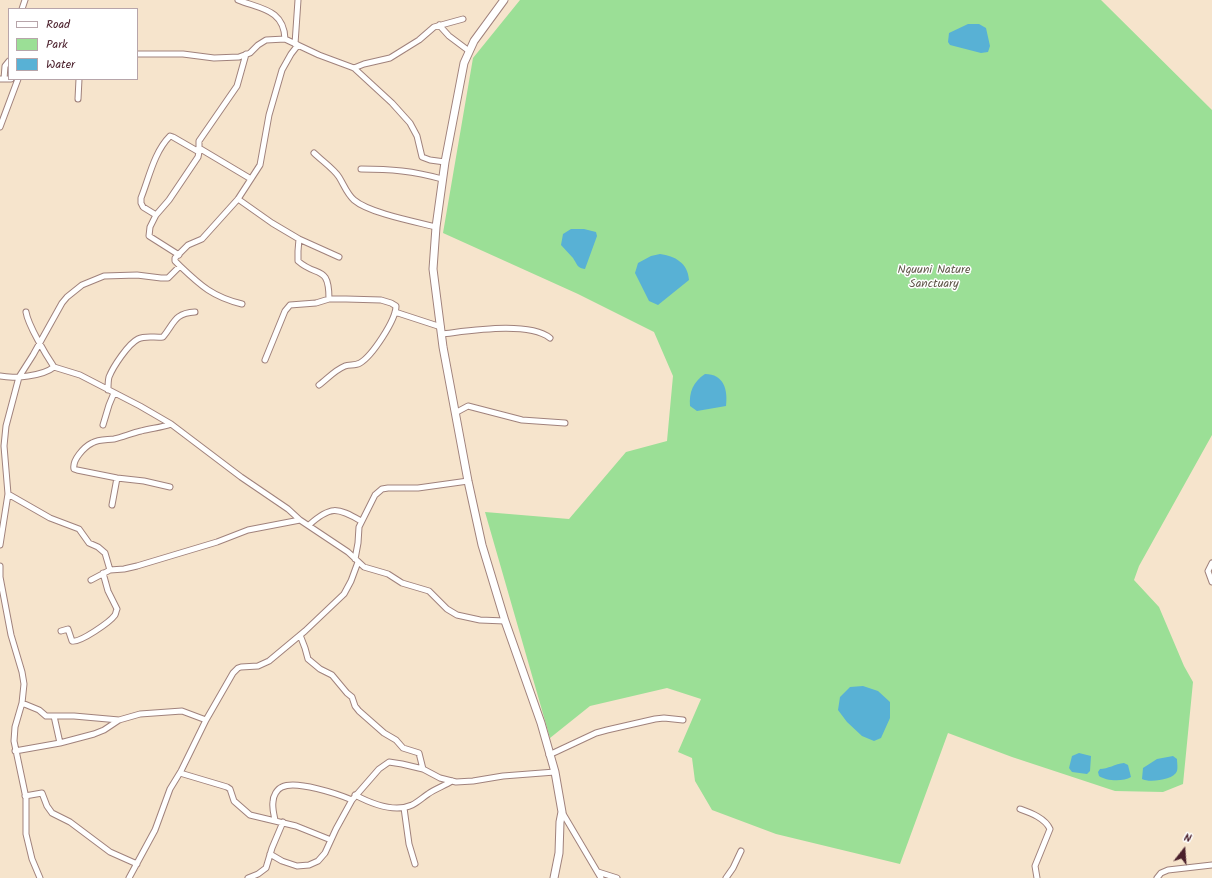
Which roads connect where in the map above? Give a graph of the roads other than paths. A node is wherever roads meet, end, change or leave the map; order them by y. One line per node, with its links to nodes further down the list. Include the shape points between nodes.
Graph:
1 (238, 0): 6 (street, via 270,12 282,24)
2 (298, 0): 7 (street)
3 (504, 0): 8 (main road)
4 (463, 19): 5 (street)
5 (439, 25): 8 (street, via 448,36); 12 (street, via 390,58)
6 (285, 39): 7 (street); 10 (street, via 266,40)
7 (296, 45): 12 (street); 22 (street, via 282,70 269,115 260,164)
8 (469, 51): 20 (main road, via 464,63)
9 (138, 54): 10 (street, via 183,54 214,58 239,57)
10 (246, 54): 18 (street, via 236,86 199,141)
11 (8, 62): 13 (street)
12 (354, 68): 20 (street, via 408,120 417,136 422,157)
13 (2, 79)
14 (18, 80): 17 (street)
15 (79, 80): 16 (street)
16 (78, 99)
17 (0, 127)
18 (199, 150): 22 (street); 25 (street, via 198,157); 25 (street, via 170,136 164,142 140,203)
19 (314, 153): 26 (street, via 337,174 356,202 395,217)
20 (445, 162): 23 (main road)
21 (361, 169): 23 (street, via 419,172)
22 (251, 179): 24 (street)
23 (442, 179): 26 (main road)
24 (238, 199): 27 (street); 28 (street, via 202,239 188,245)
25 (156, 214): 28 (street, via 149,236)
26 (436, 227): 36 (main road, via 433,269)
27 (299, 239): 29 (street); 31 (street, via 298,261 326,278)
28 (179, 255): 30 (street, via 175,261)
29 (339, 257)
30 (180, 266): 32 (street, via 216,295); 38 (street, via 168,278 137,275 104,276 82,285 62,303)
31 (329, 299): 35 (street, via 381,300 394,304); 39 (street, via 290,305)
32 (242, 304)
33 (26, 312): 38 (street)
34 (195, 312): 44 (street, via 184,314 174,320 163,337 146,337 133,343 112,370)
35 (395, 312): 36 (street); 43 (street, via 374,350 359,364 345,366)
36 (441, 330): 37 (street, via 524,329 546,334); 46 (main road)
37 (550, 338)
38 (40, 343): 40 (street); 42 (street)
39 (265, 360)
40 (54, 367): 42 (street, via 43,373); 44 (street, via 80,375)
41 (0, 376): 42 (street)
42 (18, 377): 53 (street, via 6,426 4,446)
43 (319, 385)
44 (108, 390): 45 (street)
45 (114, 393): 48 (street); 49 (street)
46 (455, 413): 47 (street, via 468,406 522,420); 51 (main road)
47 (565, 423)
48 (171, 424): 50 (street, via 92,443 78,456 73,466 77,470); 55 (street)
49 (103, 425)
50 (117, 478): 52 (street); 54 (street)
51 (468, 481): 56 (street, via 418,488 382,489 375,495); 66 (main road, via 482,545)
52 (170, 487)
53 (8, 494): 58 (street); 62 (street, via 50,518 79,529 89,543 105,553)
54 (112, 504)
55 (300, 520): 57 (street); 62 (street, via 254,528 137,566)
56 (361, 521): 57 (street, via 336,510 318,517); 59 (street)
57 (309, 525): 59 (street)
58 (0, 545)
59 (357, 561): 66 (street, via 402,583 429,591 457,615 485,621); 68 (street, via 344,594)
60 (1212, 563): 65 (street, via 1208,571)
61 (0, 566): 69 (street, via 10,635 24,684)
62 (110, 570): 63 (street)
63 (103, 573): 64 (street); 67 (street, via 116,609 115,615 91,634 77,641 72,641 68,629)
64 (91, 580)
65 (1212, 582)
66 (505, 621): 76 (main road, via 541,723)
67 (61, 630)
68 (300, 635): 72 (street, via 265,663 238,668); 77 (street, via 309,661 332,675 353,698 356,708 384,733 403,748 419,754)
69 (22, 704): 70 (street, via 39,710 45,716); 75 (street, via 14,734)
70 (54, 716): 71 (street); 74 (street)
71 (119, 720): 72 (street, via 140,714 178,711); 74 (street, via 94,734)
72 (206, 720): 78 (street)
73 (683, 720): 76 (street, via 655,718 602,731)
74 (60, 743): 75 (street)
75 (15, 751): 82 (street)
76 (549, 755): 79 (main road)
77 (423, 769): 80 (street); 81 (street, via 389,762 379,769)
78 (180, 772): 87 (street, via 227,787 234,801 246,813); 92 (street)
79 (555, 772): 80 (street, via 466,782); 86 (main road)
80 (452, 781): 84 (street, via 417,803)
81 (356, 795): 83 (street); 84 (street, via 379,806)
82 (25, 796): 92 (street, via 42,793 52,813 70,822 110,852); 96 (street, via 26,834)
83 (352, 800): 87 (street, via 325,790 296,785 286,786 278,790 273,802); 89 (street)
84 (404, 808): 93 (street, via 409,844)
85 (1020, 809): 103 (street, via 1038,818 1050,829 1035,866)
86 (562, 812): 95 (street); 99 (main road)
87 (276, 820): 88 (street)
88 (283, 822): 89 (street); 91 (street)
89 (331, 840): 91 (street, via 323,856 309,865 297,866)
90 (741, 851): 102 (street)
91 (270, 854): 98 (street, via 266,868)
92 (137, 864): 97 (street)
93 (415, 864)
94 (1212, 865): 104 (street, via 1168,870)
95 (598, 872): 100 (street); 101 (street)
96 (40, 878)
97 (130, 878)
98 (248, 878)
99 (554, 878)
100 (601, 878)
101 (616, 878)
102 (726, 878)
103 (1037, 878)
104 (1157, 878)

